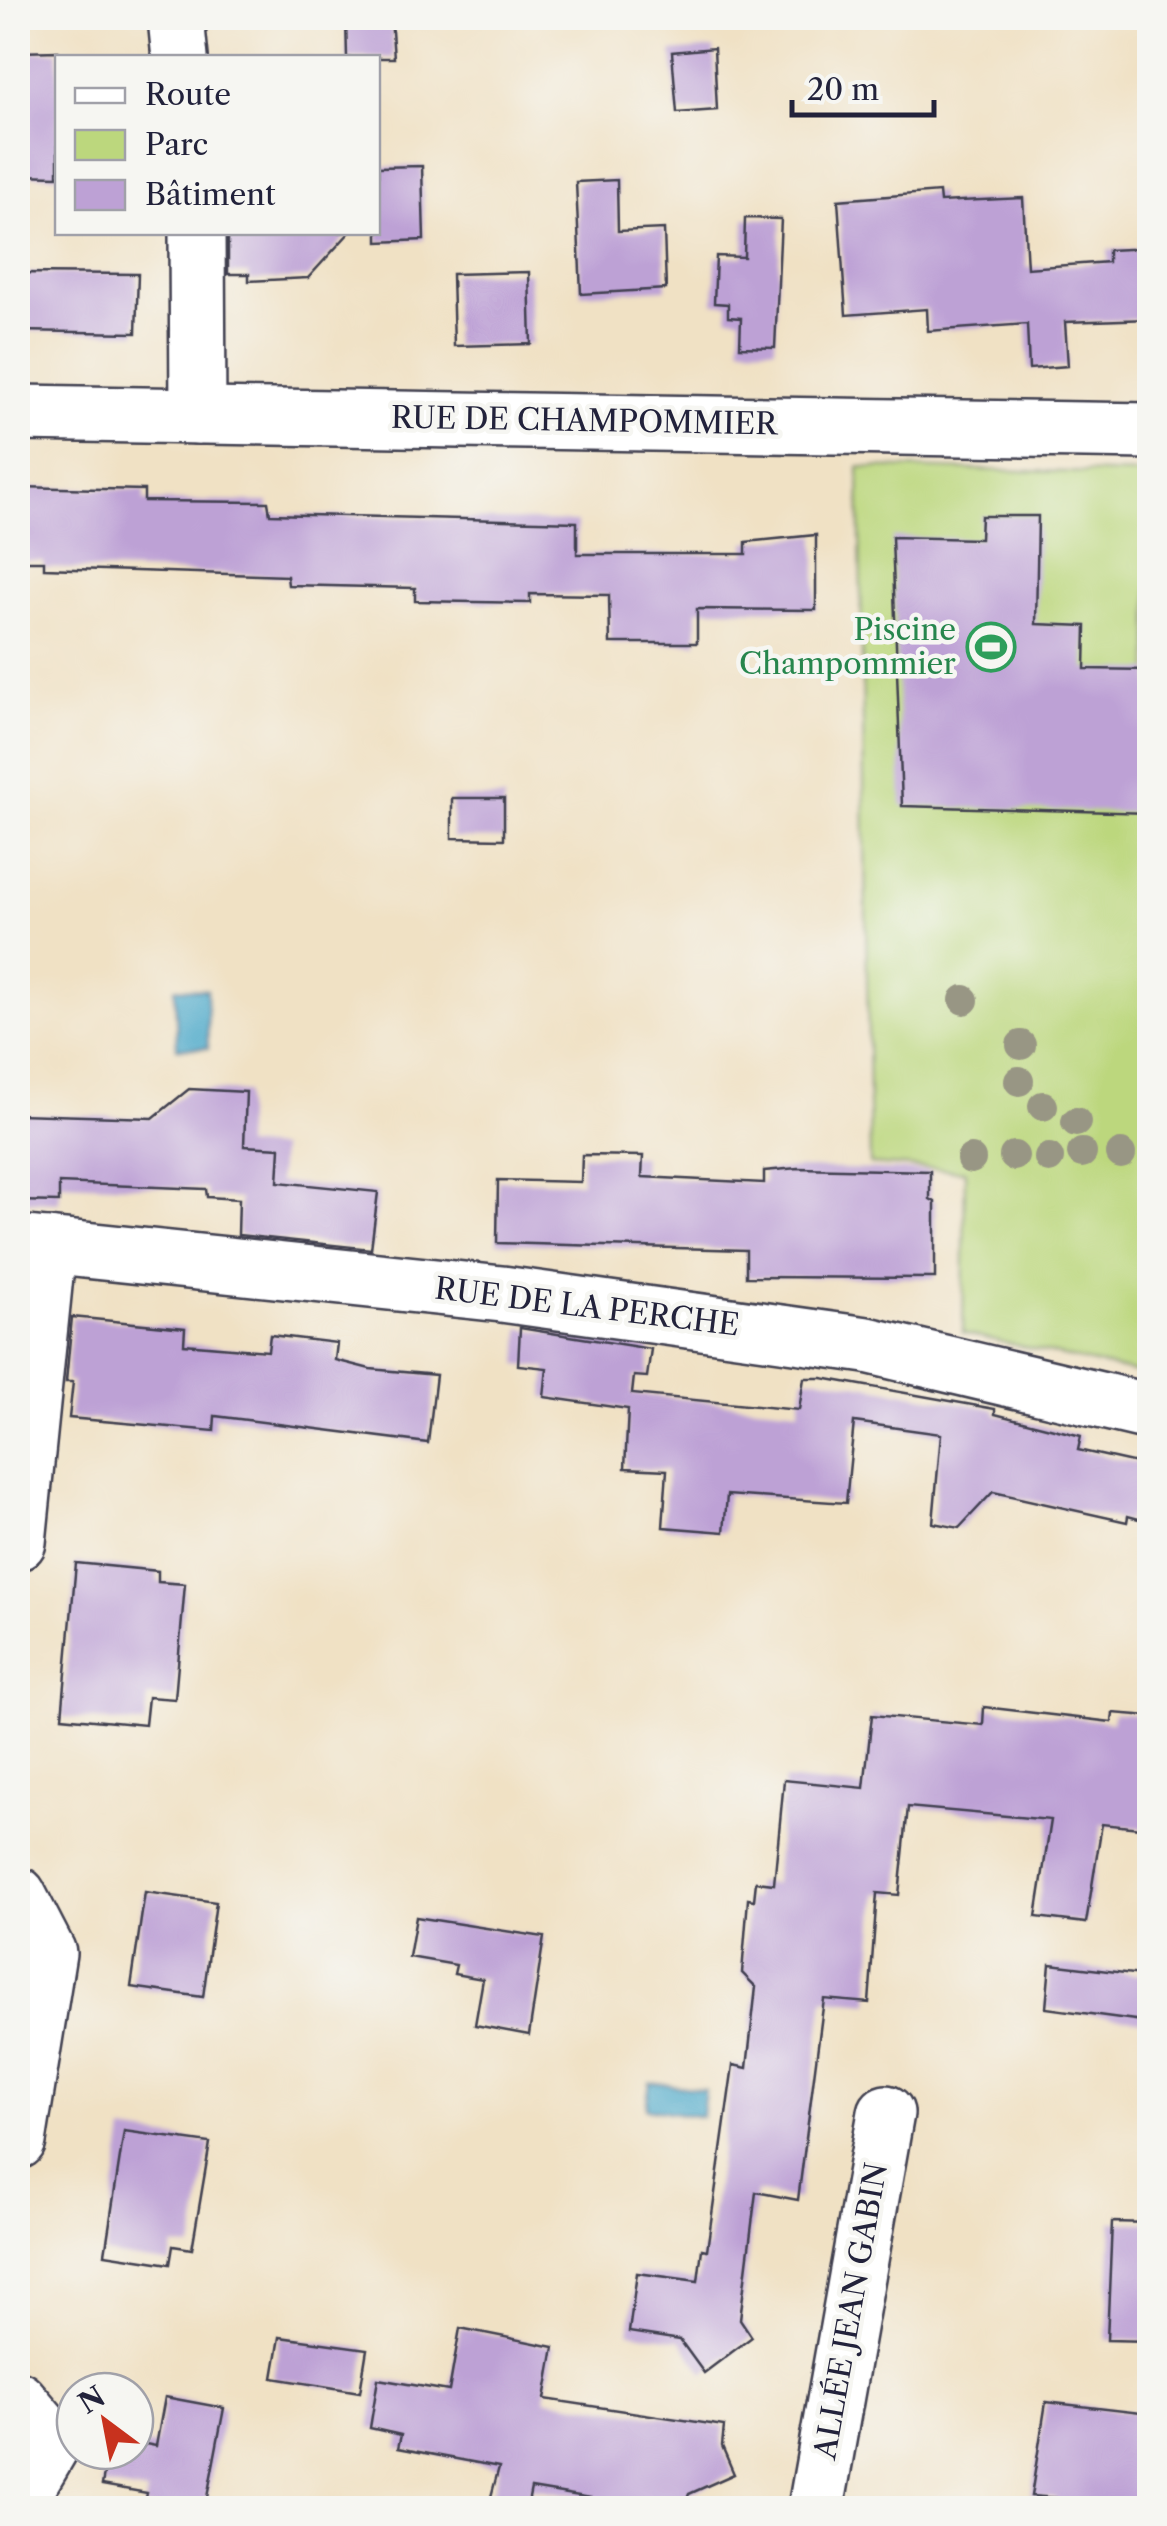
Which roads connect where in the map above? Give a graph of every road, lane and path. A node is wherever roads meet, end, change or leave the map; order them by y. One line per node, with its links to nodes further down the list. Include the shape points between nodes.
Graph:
1 (176, 18): 2 (street)
2 (180, 55)
3 (197, 235): 5 (street)
4 (18, 413): 5 (street, RUE DE CHAMPOMMIER)
5 (198, 416): 6 (street, RUE DE CHAMPOMMIER)
6 (1150, 431)
7 (33, 1244): 8 (street, RUE DE LA PERCHE, via 502,1294 867,1344); 9 (street)
8 (1150, 1412)
9 (18, 1542)
10 (18, 1895): 12 (street, via 48,1952)
11 (886, 2113): 15 (street, ALLÉE JEAN GABIN)
12 (18, 2140)
13 (18, 2399): 14 (street, via 54,2441)
14 (18, 2502)
15 (816, 2508)

